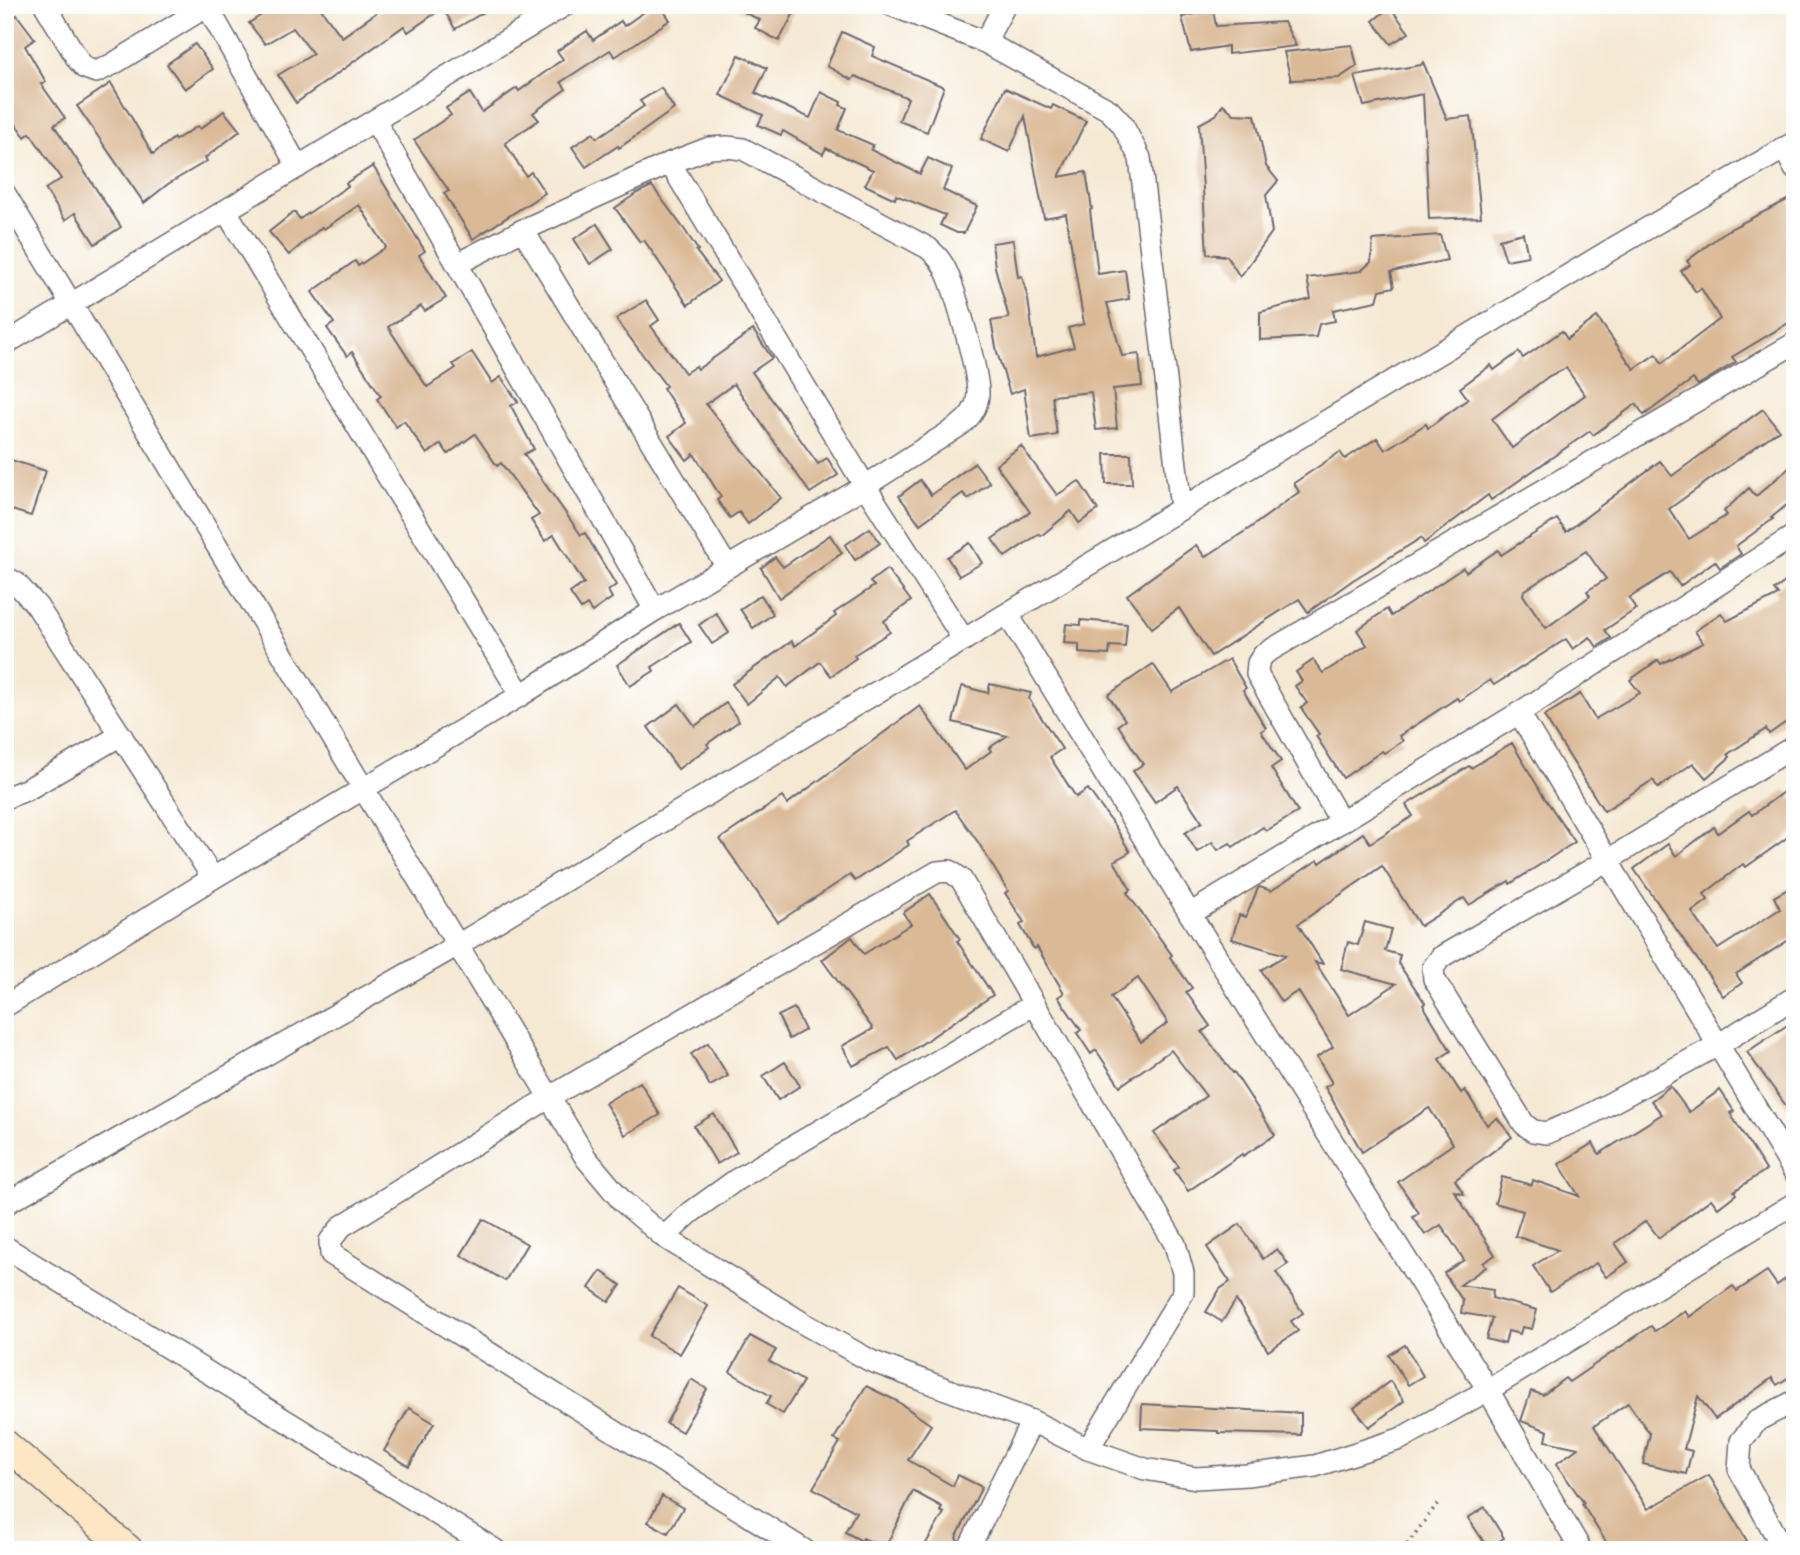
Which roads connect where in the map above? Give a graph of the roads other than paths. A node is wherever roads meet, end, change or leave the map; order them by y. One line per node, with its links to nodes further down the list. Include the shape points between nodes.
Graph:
1 (45, 5): 5 (street, via 78,60 96,72)
2 (565, 5): 7 (street)
3 (891, 5): 6 (street)
4 (1005, 5): 6 (street)
5 (208, 6): 10 (street)
6 (985, 43): 20 (street, via 1109,110 1140,158)
7 (375, 121): 10 (street); 15 (street)
8 (1789, 145): 11 (street); 20 (street)
9 (670, 163): 14 (street); 19 (street); 19 (street, via 709,148 743,149 928,248 944,266 977,382 976,407 969,419)
10 (298, 167): 13 (street)
11 (1795, 169)
12 (5, 194): 16 (street)
13 (226, 211): 16 (street); 27 (street)
14 (523, 230): 15 (street); 22 (street)
15 (457, 264): 24 (street)
16 (72, 304): 18 (street); 31 (street)
17 (1795, 343): 33 (street, via 1264,654 1257,674)
18 (5, 344)
19 (865, 486): 22 (street); 26 (street)
20 (1181, 508): 25 (street)
21 (1795, 535): 28 (street)
22 (727, 567): 24 (street)
23 (5, 577): 29 (street, via 37,606)
24 (655, 610): 27 (street)
25 (1008, 615): 26 (street); 36 (street)
26 (964, 640): 37 (street)
27 (520, 695): 31 (street)
28 (1520, 713): 33 (street); 34 (street)
29 (121, 735): 32 (street); 35 (street)
30 (1795, 746): 34 (street)
31 (365, 789): 35 (street); 37 (street)
32 (5, 798)
33 (1341, 821): 36 (street)
34 (1608, 860): 41 (street); 41 (street, via 1441,957 1433,968 1434,979 1524,1124 1534,1131 1547,1133 1587,1116)
35 (213, 878): 40 (street)
36 (1190, 914): 48 (street)
37 (456, 946): 42 (street); 45 (street)
38 (1795, 997): 41 (street)
39 (1033, 1005): 42 (street, via 961,879 950,871 937,872); 46 (street, via 736,1180); 52 (street, via 1175,1244 1183,1273 1182,1293)
40 (5, 1006)
41 (1718, 1045): 43 (street)
42 (550, 1097): 46 (street, via 586,1158 622,1201); 55 (street, via 342,1226 330,1241 331,1254)
43 (1795, 1172)
44 (1795, 1203): 48 (street)
45 (5, 1204)
46 (664, 1237): 50 (street, via 871,1361)
47 (5, 1247): 54 (street)
48 (1488, 1390): 52 (street, via 1400,1439 1315,1466 1196,1478 1145,1469); 57 (street)
49 (1795, 1401): 58 (street, via 1758,1420 1741,1441 1739,1469)
50 (1032, 1421): 52 (street); 56 (street)
51 (5, 1444): 53 (street)
52 (1088, 1449)
53 (129, 1550)
54 (495, 1550)
55 (804, 1550)
56 (968, 1550)
57 (1581, 1550)
58 (1784, 1550)

